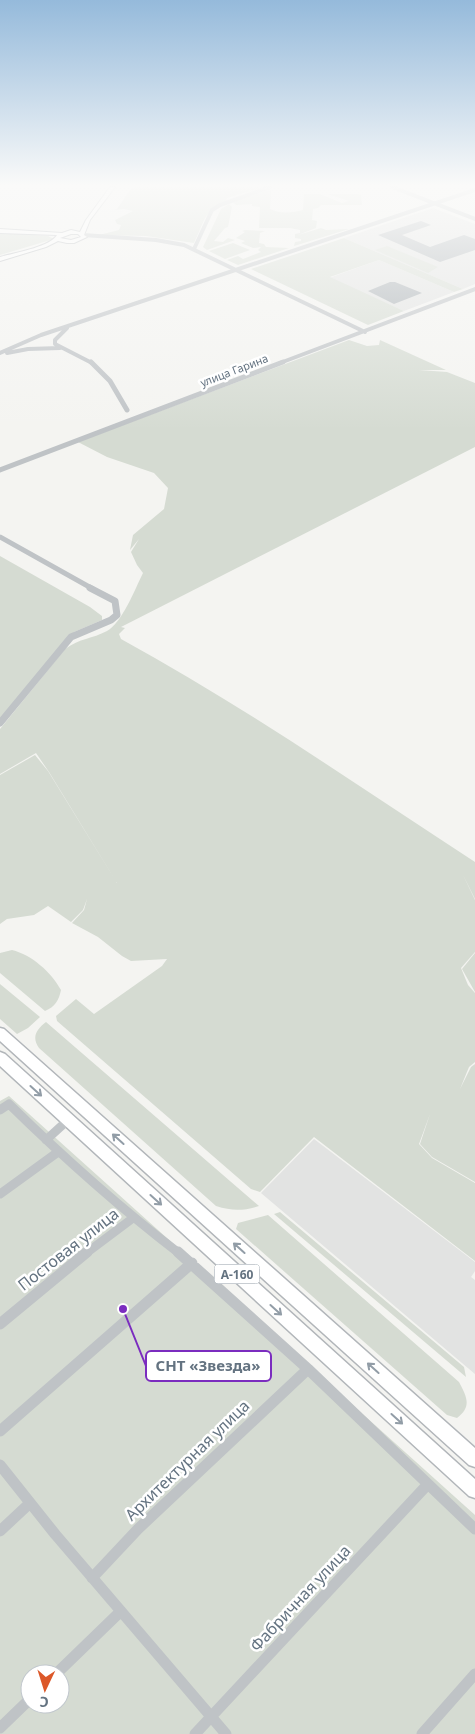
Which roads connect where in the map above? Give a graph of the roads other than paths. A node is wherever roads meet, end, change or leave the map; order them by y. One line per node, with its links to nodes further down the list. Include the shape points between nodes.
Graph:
1 (233, 268): 3 (street)
2 (243, 268): 3 (street)
3 (237, 270): 5 (street); 6 (street)
4 (475, 289): 6 (street, улица Гарина)
5 (68, 326): 7 (street, via 56,340 55,344); 8 (street)
6 (365, 332): 10 (street, улица Гарина)
7 (60, 348): 8 (street); 9 (street, via 100,369)
8 (0, 354)
9 (128, 410)
10 (0, 470)
11 (0, 537): 12 (street, via 115,601 117,615 71,637)
12 (0, 723)
13 (0, 1033): 25 (main road, А-160, one-way to 13)
14 (0, 1058): 16 (main road, А-160, one-way to 16)
15 (4, 1107): 17 (street)
16 (68, 1120): 17 (street); 28 (main road, А-160, one-way to 28)
17 (46, 1140): 18 (street)
18 (58, 1152): 19 (street); 20 (street)
19 (0, 1194)
20 (132, 1218): 21 (street); 22 (street, Постовая улица)
21 (192, 1263): 23 (street); 24 (street)
22 (0, 1324)
23 (308, 1369): 27 (street); 32 (street, Архитектурная улица, via 138,1529)
24 (0, 1431)
25 (475, 1459)
26 (0, 1464): 29 (street)
27 (428, 1484): 30 (street); 37 (street, Фабричная улица)
28 (475, 1490)
29 (30, 1503): 31 (street); 32 (street)
30 (475, 1529)
31 (0, 1531)
32 (92, 1578): 33 (street)
33 (121, 1611): 34 (street); 37 (street)
34 (66, 1664)
35 (475, 1674): 41 (street)
36 (20, 1709): 38 (street)
37 (211, 1716): 39 (street, Фабричная улица); 40 (street)
38 (0, 1728)
39 (195, 1734)
40 (226, 1734)
41 (422, 1734)

